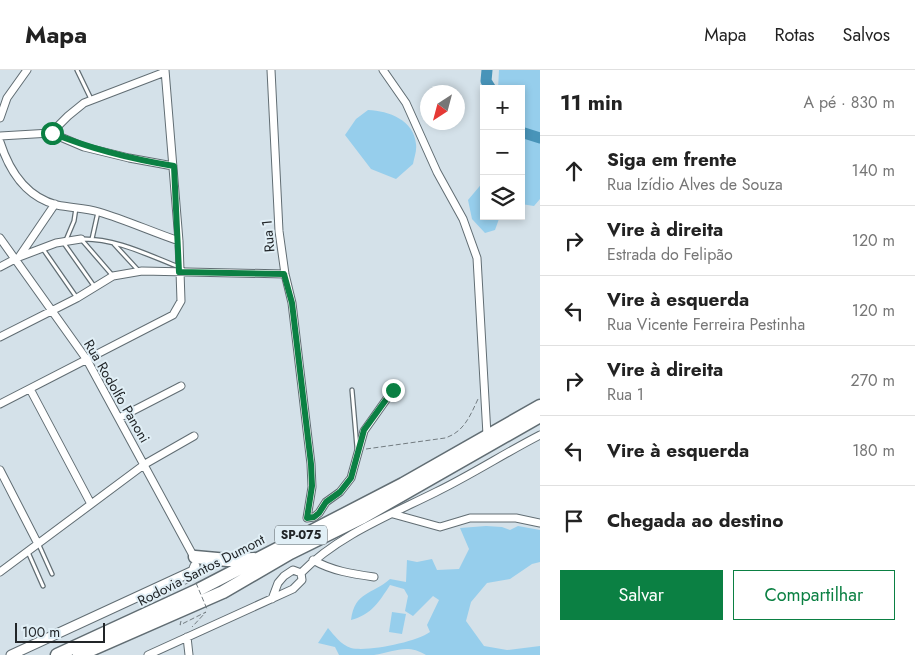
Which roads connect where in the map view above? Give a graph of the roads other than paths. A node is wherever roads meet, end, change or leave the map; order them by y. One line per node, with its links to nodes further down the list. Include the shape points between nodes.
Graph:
1 (27, 70): 7 (street, via 7,98)
2 (77, 70): 6 (lane)
3 (271, 70): 26 (street, Rua 1)
4 (382, 70): 41 (street, via 406,103 437,172 463,219 477,258)
5 (165, 71): 6 (street); 11 (street)
6 (91, 100): 8 (street, via 68,116)
7 (0, 118)
8 (52, 133): 9 (street); 11 (street, via 84,147)
9 (0, 136)
10 (0, 142): 12 (street, via 17,179 29,190)
11 (174, 166): 19 (street)
12 (55, 204): 13 (street); 22 (street)
13 (76, 208): 14 (street); 18 (lane)
14 (98, 212): 17 (lane); 19 (street)
15 (0, 238): 22 (street, Rua Rodolfo Panoni)
16 (81, 239): 17 (lane); 18 (street); 27 (lane)
17 (92, 239): 20 (lane)
18 (64, 241): 21 (street); 28 (lane)
19 (179, 241): 24 (street)
20 (114, 243): 24 (lane); 25 (lane)
21 (42, 249): 22 (street); 29 (lane)
22 (16, 258): 23 (street); 30 (street, Rua Rodolfo Panoni)
23 (0, 267)
24 (179, 270): 25 (street); 26 (street); 32 (street, via 181,301 173,315)
25 (139, 271): 27 (street)
26 (284, 274): 44 (street, Rua 1, via 292,303 311,464 312,486 307,518 319,513 351,478)
27 (113, 276): 28 (street)
28 (95, 287): 29 (street)
29 (77, 298): 30 (street)
30 (52, 309): 31 (street); 32 (street, Rua Rodolfo Panoni)
31 (0, 337)
32 (87, 360): 34 (street); 40 (street, Rua Rodolfo Panoni)
33 (181, 386): 40 (street)
34 (30, 389): 37 (street); 47 (street)
35 (352, 390): 44 (lane)
36 (393, 390): 44 (street, via 364,430)
37 (0, 404)
38 (540, 406): 41 (highway, Rodovia Santos Dumont / SP-075)
39 (540, 416): 64 (highway, Rodovia Santos Dumont / SP-075, via 222,592)
40 (119, 418): 45 (street, Rua Rodolfo Panoni)
41 (487, 435): 52 (highway, Rodovia Santos Dumont / SP-075, via 403,484)
42 (540, 435): 48 (street)
43 (194, 436): 45 (street)
44 (358, 453)
45 (145, 464): 47 (street); 54 (street, Rua Rodolfo Panoni)
46 (0, 470): 50 (street)
47 (91, 504): 50 (street)
48 (393, 514): 49 (street, via 440,527 470,518 516,518); 53 (street)
49 (540, 523)
50 (38, 544): 51 (street); 57 (lane)
51 (28, 551): 55 (street); 59 (lane)
52 (259, 558): 54 (highway, via 228,560 210,566); 63 (highway, Rodovia Santos Dumont / SP-075)
53 (313, 560): 56 (street); 58 (street, via 348,574)
54 (195, 562): 62 (street, via 193,571)
55 (0, 572)
56 (301, 573): 60 (street, via 303,576 298,586); 60 (street, via 293,570 284,576)
57 (52, 574)
58 (374, 577)
59 (43, 586)
60 (272, 599): 61 (street)
61 (189, 636): 65 (street); 66 (street)
62 (11, 655)
63 (57, 655)
64 (79, 655)
65 (148, 655)
66 (190, 655)

